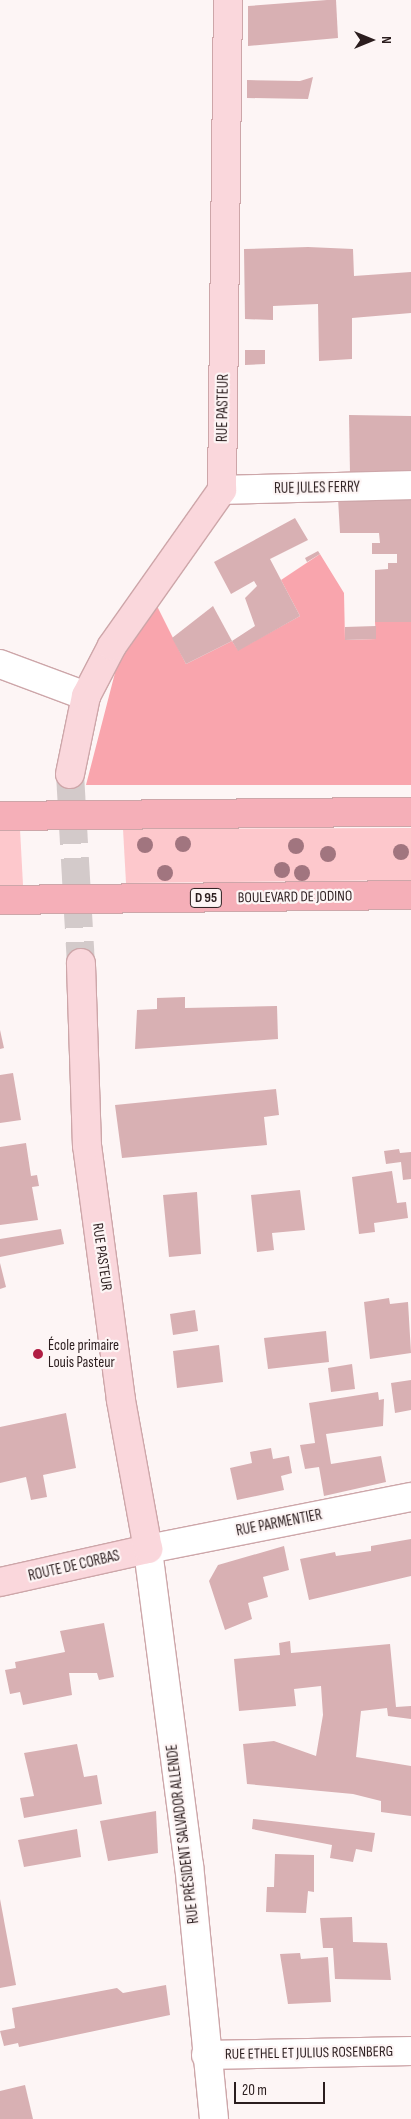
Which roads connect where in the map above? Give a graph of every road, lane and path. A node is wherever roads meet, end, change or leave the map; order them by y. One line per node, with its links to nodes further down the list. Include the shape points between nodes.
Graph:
1 (228, 0): 3 (street, RUE PASTEUR)
2 (411, 486): 3 (street, RUE JULES FERRY)
3 (222, 490): 5 (street, via 112,646)
4 (0, 664): 5 (street)
5 (86, 696): 6 (street)
6 (70, 774)
7 (411, 812): 8 (main road)
8 (0, 816)
9 (411, 895): 10 (main road, BOULEVARD DE JODINO / D 95)
10 (0, 900)
11 (81, 963): 13 (street, RUE PASTEUR, via 87,1146 121,1400)
12 (411, 1497): 13 (street, RUE PARMENTIER)
13 (148, 1549): 14 (street, ROUTE DE CORBAS); 16 (street, RUE PRÉSIDENT SALVADOR ALLENDE, via 188,1866)
14 (0, 1582)
15 (411, 2051): 16 (street, RUE ETHEL ET JULIUS ROSENBERG)
16 (206, 2055): 17 (street, RUE PRÉSIDENT SALVADOR ALLENDE)
17 (214, 2119)

